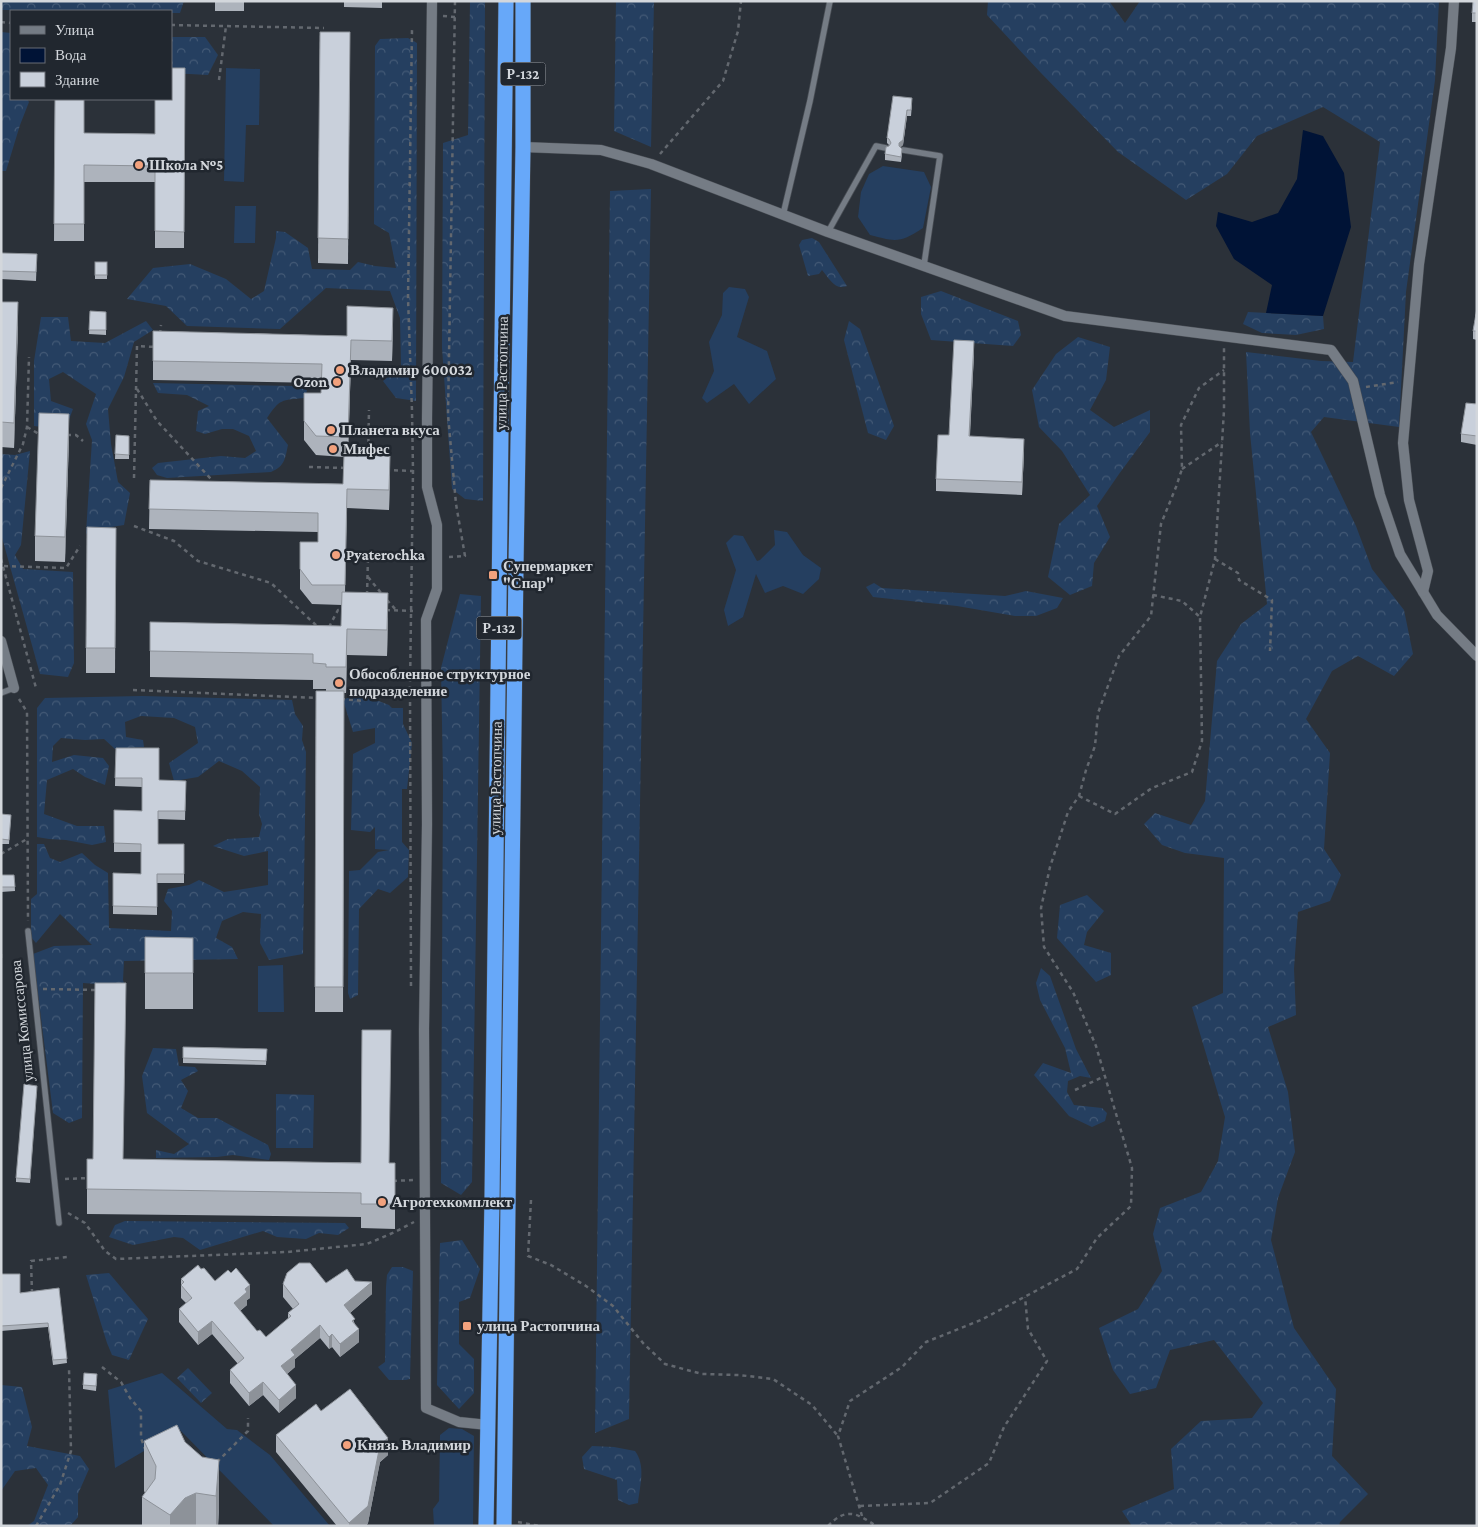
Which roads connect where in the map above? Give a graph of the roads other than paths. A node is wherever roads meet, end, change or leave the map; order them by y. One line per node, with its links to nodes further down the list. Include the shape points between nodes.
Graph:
1 (432, 1): 19 (street, via 427,487 437,524 437,589 426,620 426,1408 459,1422)
2 (506, 1): 19 (highway, улица Растопчина / Р-132)
3 (523, 1): 6 (highway, улица Растопчина / Р-132)
4 (830, 1): 9 (lane)
5 (1454, 1): 12 (street, via 1451,48 1419,264 1403,443 1408,500 1428,571)
6 (523, 147): 9 (street, via 600,150 651,164); 20 (highway, улица Растопчина / Р-132)
7 (886, 148): 10 (lane, via 876,146)
8 (903, 150): 11 (lane, via 940,156)
9 (783, 215): 10 (street)
10 (828, 232): 11 (street)
11 (924, 265): 12 (street, via 1065,316 1331,350 1353,380 1380,495 1400,554)
12 (1423, 592): 14 (street, via 1437,615)
13 (1, 641): 15 (street)
14 (1477, 656)
15 (14, 688): 16 (lane)
16 (1, 694)
17 (28, 931): 18 (lane, улица Комиссарова)
18 (59, 1222)
19 (488, 1425): 21 (highway, улица Растопчина / Р-132)
20 (504, 1523)
21 (486, 1526)

